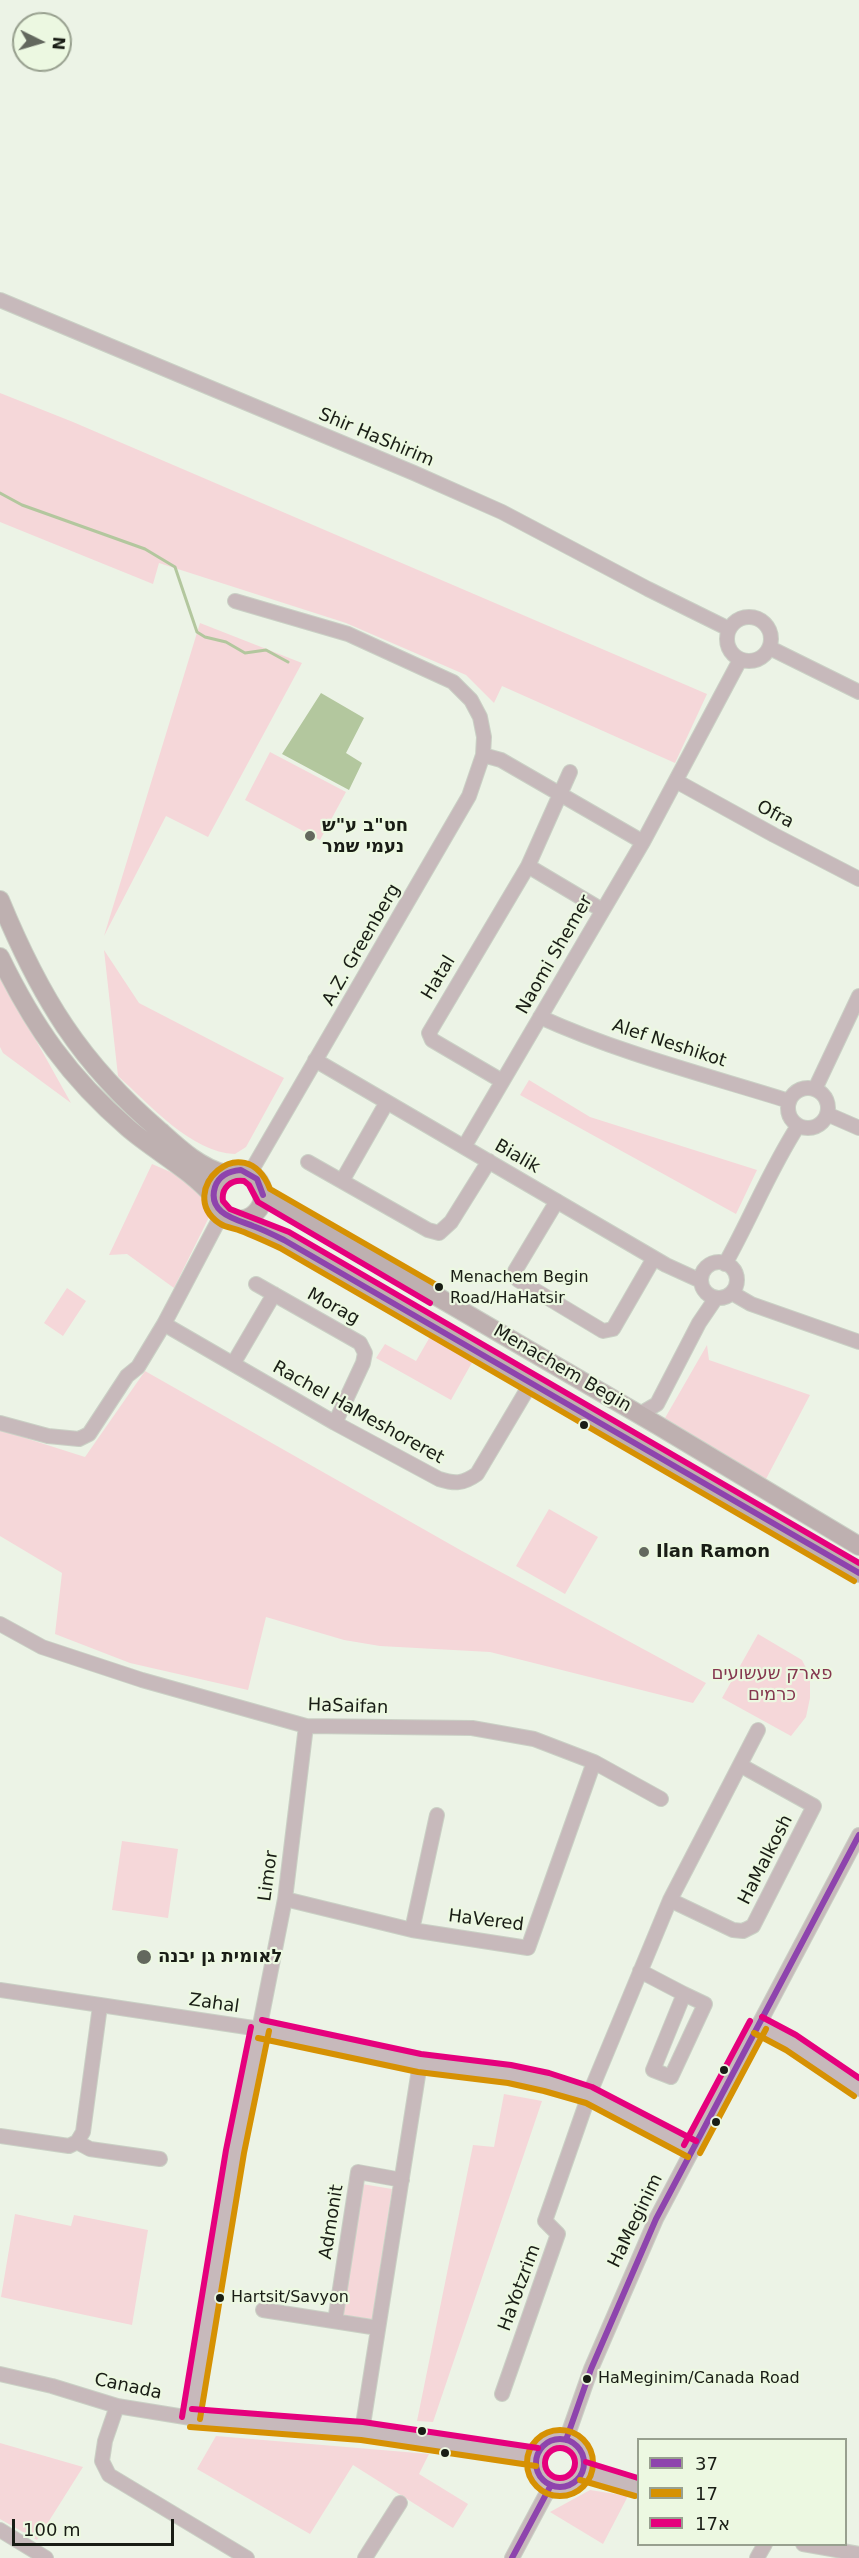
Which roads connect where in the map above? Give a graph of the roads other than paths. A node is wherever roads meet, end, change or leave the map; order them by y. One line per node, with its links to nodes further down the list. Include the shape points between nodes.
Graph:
1 (0, 300): 3 (street, Shir HaShirim, via 501,512)
2 (235, 601): 7 (street, A.Z. Greenberg, via 348,634 453,682 471,700 480,717)
3 (729, 629): 4 (street, via 738,619 761,620 770,631); 5 (street, via 728,648)
4 (770, 648): 5 (street, via 760,659); 6 (street)
5 (740, 660): 9 (street, Naomi Shemer)
6 (859, 692)
7 (483, 755): 10 (street, via 492,756); 19 (street, A.Z. Greenberg, via 464,805)
8 (570, 772): 10 (street, Hatal)
9 (676, 781): 11 (street, Naomi Shemer); 13 (street, Ofra)
10 (560, 795): 11 (street); 12 (street, Hatal)
11 (643, 842): 15 (street, Naomi Shemer)
12 (528, 866): 15 (street); 20 (street, Hatal, via 429,1033 432,1040)
13 (859, 879)
14 (0, 900): 31 (main road, via 44,994 75,1043 117,1092 181,1149 204,1167)
15 (602, 910): 18 (street, Naomi Shemer)
16 (0, 957): 34 (main road, via 24,1006 79,1083)
17 (859, 996): 21 (street)
18 (540, 1017): 20 (street, Naomi Shemer); 22 (street, Alef Neshikot, via 649,1057)
19 (315, 1060): 23 (street, Bialik); 30 (street, A.Z. Greenberg)
20 (502, 1081): 27 (street, Naomi Shemer)
21 (815, 1089): 22 (street, via 798,1090); 24 (street, via 826,1098)
22 (789, 1101): 25 (street, via 790,1118)
23 (387, 1102): 27 (street, Bialik); 32 (street)
24 (826, 1114): 25 (street, via 814,1127); 26 (street)
25 (798, 1126): 38 (street)
26 (859, 1128)
27 (464, 1147): 28 (street, Bialik)
28 (489, 1161): 32 (street, via 451,1222 439,1233); 35 (street, Bialik)
29 (308, 1162): 32 (street)
30 (249, 1173): 31 (main road, via 241,1170); 33 (main road, via 257,1179)
31 (225, 1174): 34 (main road, via 216,1184)
32 (342, 1181)
33 (263, 1195): 36 (main road, via 254,1214); 48 (main road, Menachem Begin)
34 (214, 1197): 36 (main road, via 217,1208)
35 (557, 1201): 37 (street, Bialik); 37 (street, via 515,1271 518,1280 603,1331 613,1329)
36 (230, 1217): 43 (street); 46 (main road, Menachem Begin, via 284,1240)
37 (654, 1258): 40 (street, Bialik)
38 (725, 1264): 40 (street, via 714,1263 702,1276); 41 (street, via 736,1276)
39 (256, 1284): 42 (street, Morag)
40 (708, 1290): 41 (street, via 727,1296); 47 (street, via 699,1323)
41 (732, 1293): 44 (street, via 751,1304)
42 (274, 1294): 45 (street); 50 (street, Morag, via 360,1342 365,1353 363,1363)
43 (164, 1324): 45 (street, Rachel HaMeshoreret); 49 (street, via 90,1434 79,1439 48,1436)
44 (859, 1342)
45 (233, 1364): 50 (street, Rachel HaMeshoreret)
46 (531, 1383): 50 (street, Rachel HaMeshoreret, via 477,1474 455,1484); 53 (main road, Menachem Begin)
47 (657, 1404): 48 (street); 51 (street)
48 (640, 1414): 51 (main road, Menachem Begin)
49 (0, 1423)
50 (336, 1423)
51 (659, 1426): 52 (main road, Menachem Begin)
52 (859, 1546)
53 (859, 1573)
54 (0, 1624): 55 (street, HaSaifan, via 42,1647)
55 (306, 1726): 57 (street, HaSaifan, via 472,1728 534,1739); 62 (street, Limor)
56 (758, 1730): 58 (street)
57 (594, 1762): 59 (street, HaSaifan); 64 (street, HaVered, via 528,1948)
58 (740, 1765): 63 (street); 63 (street, HaMalkosh, via 814,1806 753,1926 733,1930)
59 (661, 1799)
60 (437, 1815): 64 (street)
61 (859, 1835): 69 (street, HaMeginim)
62 (285, 1899): 64 (street, HaVered); 70 (street, Limor)
63 (670, 1900): 65 (street)
64 (412, 1930)
65 (640, 1971): 67 (street); 73 (street)
66 (0, 1990): 68 (street, Zahal)
67 (684, 1994): 67 (street, via 705,2004 671,2077 653,2070)
68 (100, 2006): 70 (street, Zahal); 75 (street, via 83,2132)
69 (758, 2025): 72 (street, via 791,2042); 76 (street, HaMeginim)
70 (260, 2029): 71 (street, Zahal); 85 (street, Limor, via 235,2151)
71 (420, 2064): 73 (street, Zahal, via 510,2074); 78 (street)
72 (859, 2090)
73 (589, 2095): 76 (street, Zahal); 83 (street, HaYotzrim, via 545,2221 558,2234)
74 (0, 2136): 75 (street, via 69,2146)
75 (77, 2142): 77 (street, via 90,2150)
76 (692, 2149): 87 (street, HaMeginim, via 625,2285)
77 (160, 2159)
78 (402, 2180): 80 (street, Admonit, via 358,2172); 81 (street)
79 (263, 2310): 80 (street)
80 (335, 2321): 81 (street)
81 (378, 2328): 86 (street)
82 (0, 2374): 84 (street, Canada)
83 (502, 2394)
84 (117, 2406): 85 (street, Canada); 97 (street, via 102,2461 109,2475)
85 (191, 2418): 86 (street, Canada)
86 (362, 2432): 88 (street, Canada)
87 (566, 2440): 88 (street, via 545,2445); 89 (street, via 579,2448)
88 (537, 2457): 90 (street, via 541,2477)
89 (583, 2471): 90 (street, via 574,2483); 91 (street)
90 (551, 2485): 99 (street)
91 (637, 2486)
92 (400, 2503): 98 (street)
93 (0, 2530): 96 (street)
94 (814, 2546): 95 (street)
95 (859, 2554)
96 (46, 2558)
97 (248, 2558)
98 (365, 2558)
99 (512, 2558)

